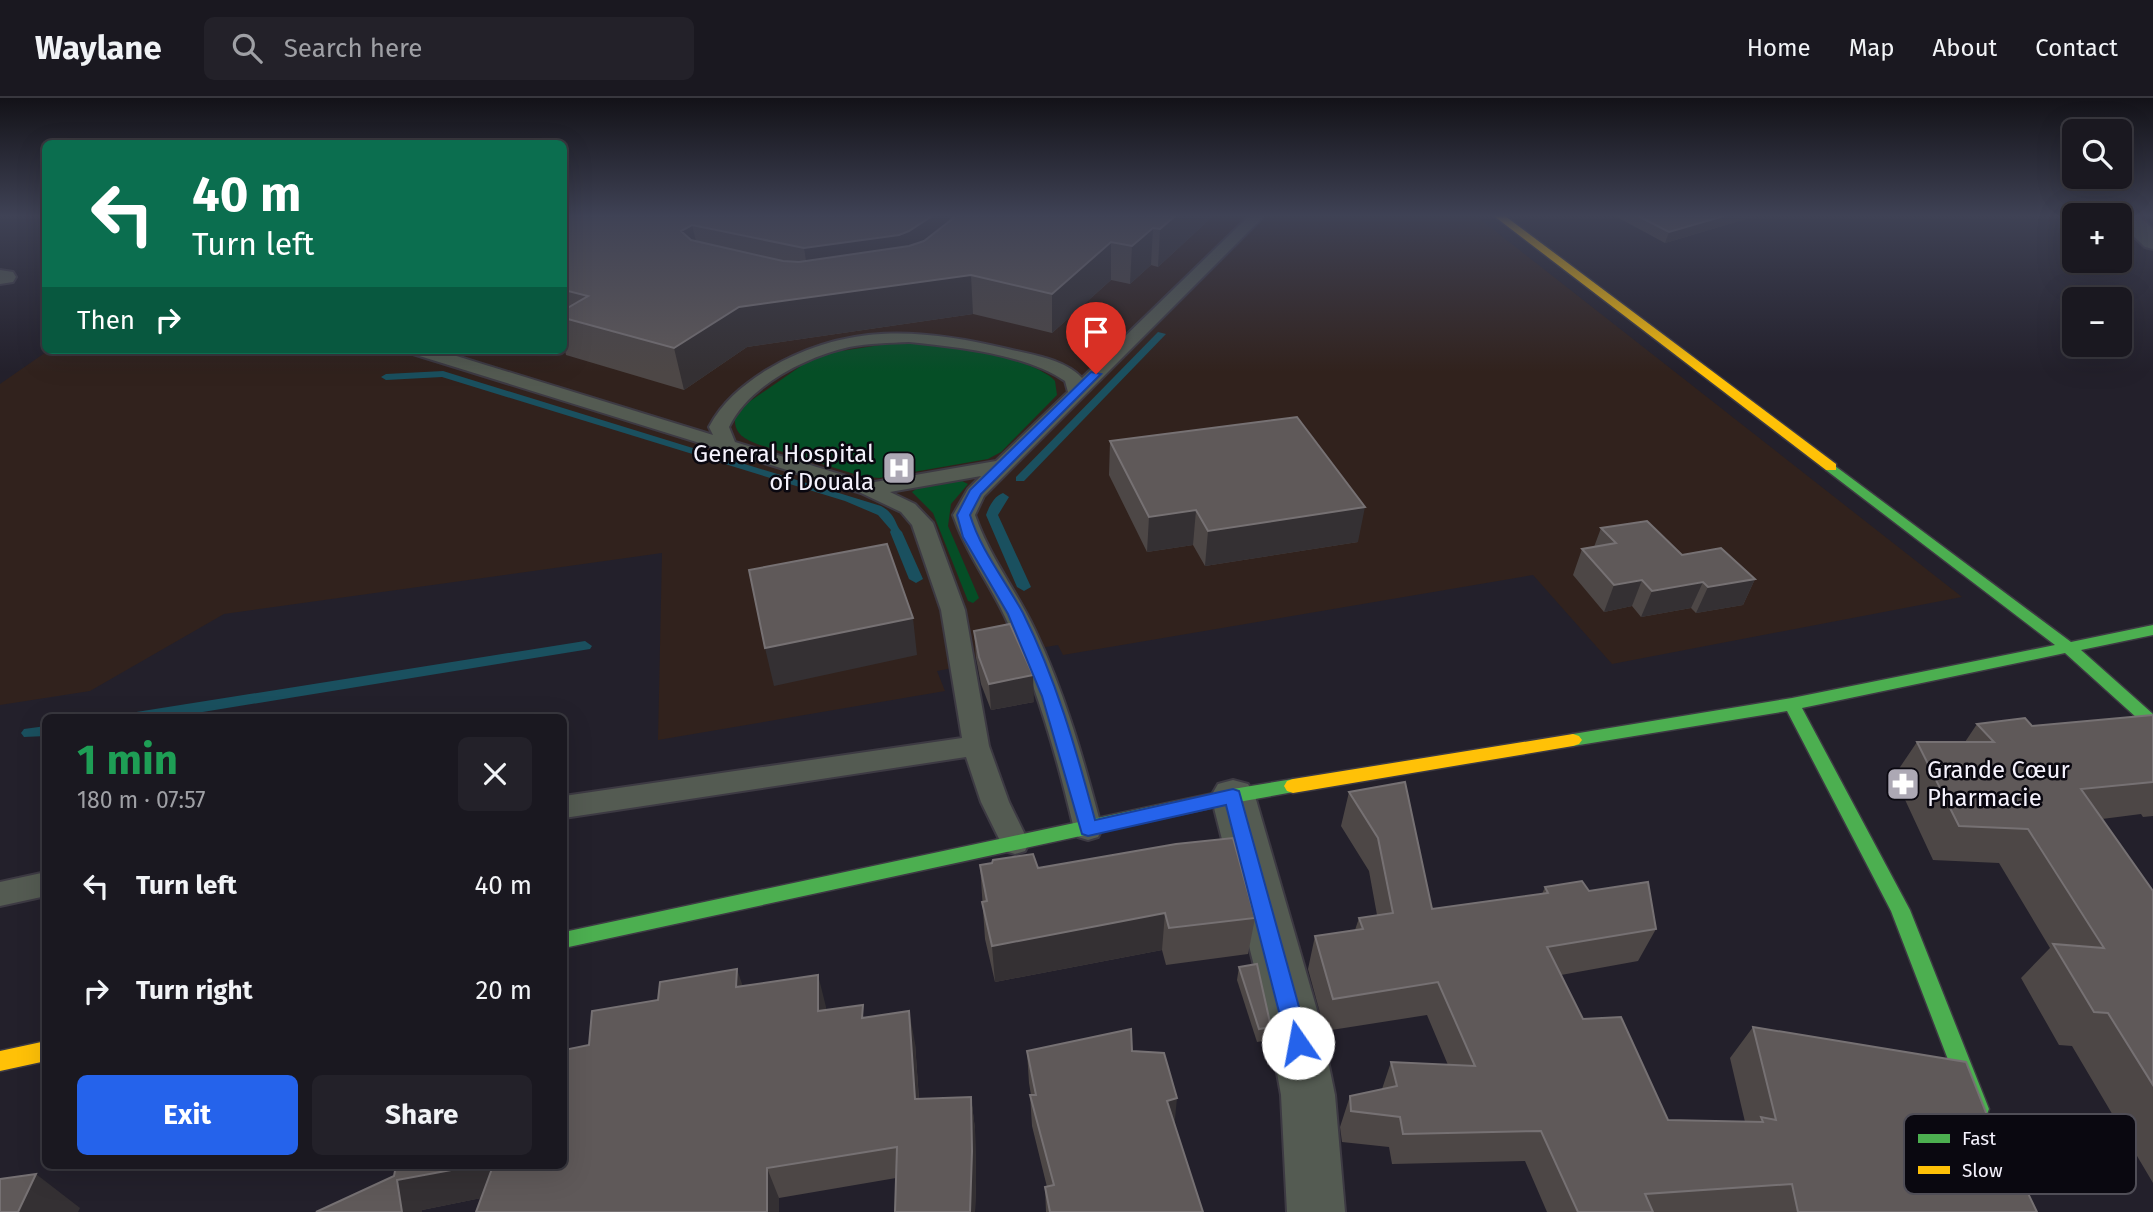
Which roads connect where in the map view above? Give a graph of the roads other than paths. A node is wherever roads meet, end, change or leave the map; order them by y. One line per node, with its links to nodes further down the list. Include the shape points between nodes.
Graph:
1 (1204, 268): 6 (lane)
2 (1568, 268): 11 (street)
3 (432, 354): 5 (lane)
4 (486, 354): 5 (lane)
5 (505, 376): 7 (lane)
6 (1077, 392): 7 (lane, via 1073,379 1057,367 921,336 865,334 796,359 743,394 719,427); 8 (lane)
7 (727, 444): 9 (lane)
8 (1002, 466): 9 (lane); 17 (lane, via 975,493 964,515 970,537 1015,614 1051,696)
9 (868, 489): 14 (lane, via 908,508 922,523 953,610)
10 (2153, 630): 11 (street)
11 (2067, 647): 12 (street); 13 (street)
12 (1791, 704): 15 (street); 24 (street, via 1900,909)
13 (2153, 723)
14 (976, 746): 16 (lane); 18 (lane)
15 (1233, 796): 17 (street); 25 (street, via 1296,1030 1308,1095)
16 (567, 807)
17 (1088, 829): 18 (street)
18 (1015, 843): 21 (street)
19 (42, 885): 20 (lane)
20 (0, 894)
21 (567, 939)
22 (42, 1052): 23 (street)
23 (0, 1061)
24 (1979, 1114)
25 (1316, 1212)

